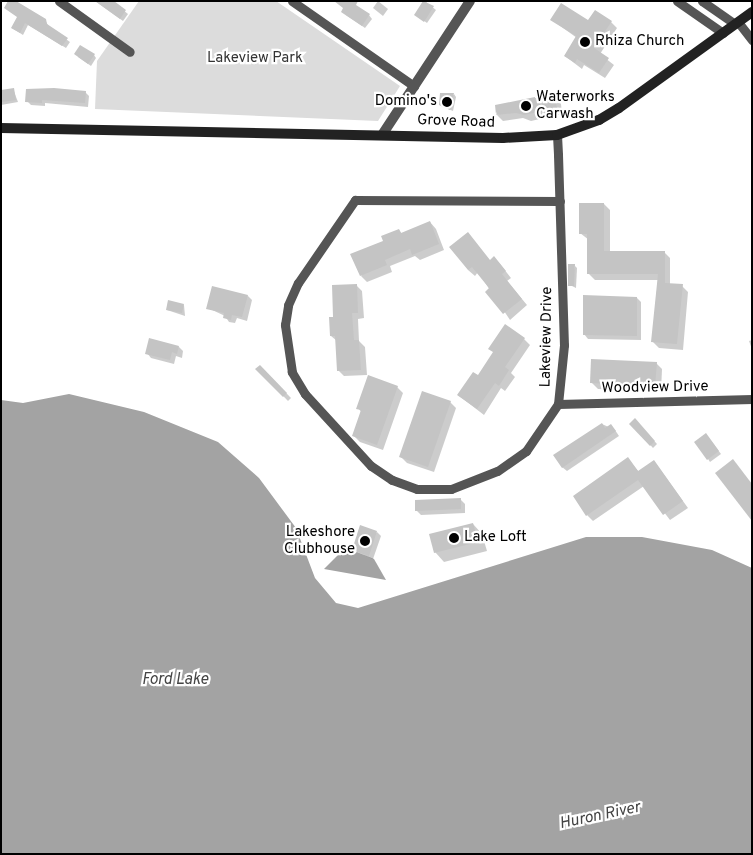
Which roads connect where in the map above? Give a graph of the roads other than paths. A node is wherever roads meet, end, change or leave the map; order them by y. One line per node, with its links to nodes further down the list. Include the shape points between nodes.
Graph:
1 (59, 1): 10 (street)
2 (292, 1): 11 (street)
3 (470, 1): 11 (street)
4 (678, 1): 8 (street)
5 (702, 1): 7 (street)
6 (752, 12): 7 (main road, Grove Road)
7 (737, 23): 8 (main road, Grove Road); 9 (street)
8 (723, 33): 14 (main road, Grove Road, via 619,108 590,124)
9 (752, 40)
10 (130, 52)
11 (414, 86): 13 (street)
12 (1, 128): 13 (main road, Grove Road)
13 (382, 135): 14 (main road, Grove Road, via 503,138)
14 (557, 135): 15 (street)
15 (560, 201): 17 (street, Lakeview Drive, via 564,345); 17 (street, Lakeview Drive, via 355,200 298,283 288,305 285,325 292,372 305,394 371,466 392,480 418,489 451,489 498,471 526,451)
16 (752, 399): 17 (street, Woodview Drive)
17 (558, 404)

